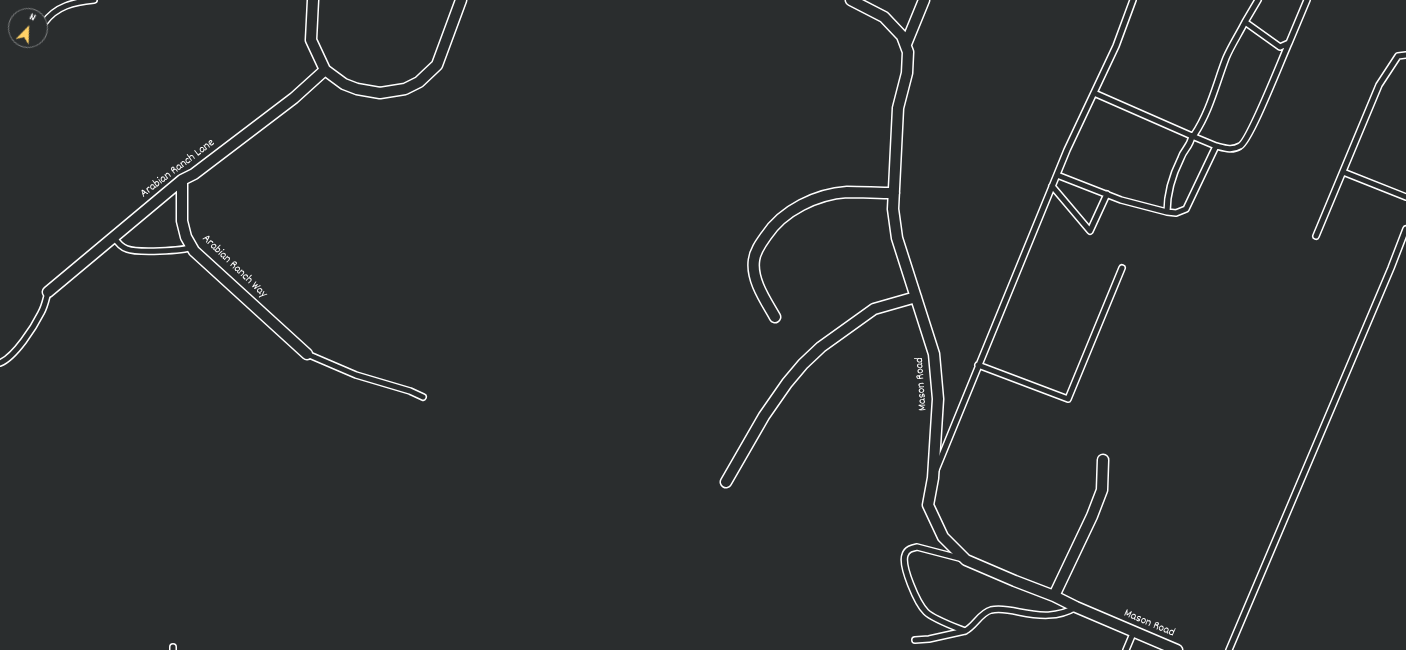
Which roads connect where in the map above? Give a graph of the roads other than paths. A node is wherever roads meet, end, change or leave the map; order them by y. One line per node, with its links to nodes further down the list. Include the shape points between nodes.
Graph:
1 (94, 0): 9 (lane, via 65,6)
2 (313, 0): 14 (street, via 311,40)
3 (462, 0): 14 (street, via 437,65 412,86 380,93 357,89 344,84)
4 (851, 0): 12 (street, via 884,17)
5 (924, 0): 12 (street)
6 (1133, 0): 15 (lane, via 1116,46)
7 (1258, 0): 10 (lane)
8 (1307, 0): 11 (lane)
9 (48, 17)
10 (1245, 22): 11 (lane, via 1280,47); 16 (lane, via 1227,57 1202,122)
11 (1289, 43): 17 (lane, via 1252,128 1241,146 1231,150)
12 (906, 44): 22 (street, Mason Road, via 907,73 898,108)
13 (1406, 55): 18 (lane, via 1398,56 1379,85)
14 (325, 70): 20 (street, Arabian Ranch Lane, via 294,98 194,174)
15 (1094, 93): 16 (lane); 19 (lane)
16 (1192, 136): 17 (lane); 25 (lane, via 1191,143 1181,156 1174,177 1167,200)
17 (1216, 146): 25 (lane, via 1186,209 1176,213)
18 (1343, 172): 24 (lane); 27 (lane)
19 (1057, 175): 21 (lane); 23 (lane)
20 (182, 180): 28 (street, Arabian Ranch Lane); 29 (street, Arabian Ranch Way, via 182,221 186,237)
21 (1052, 186): 23 (lane, via 1090,231); 36 (lane)
22 (894, 193): 32 (street, Mason Road, via 893,209 897,238); 33 (street, via 846,192 815,199 793,210 772,226 758,246 754,260 757,282)
23 (1107, 194): 25 (lane)
24 (1406, 197)
25 (1167, 212)
26 (1406, 229): 49 (lane)
27 (1316, 236)
28 (114, 237): 29 (lane, via 128,250 183,250); 31 (street, Arabian Ranch Lane)
29 (192, 247): 34 (street, Arabian Ranch Way)
30 (1122, 268): 36 (lane, via 1068,399)
31 (48, 292): 35 (lane, via 34,324 12,355)
32 (916, 296): 39 (street, Mason Road, via 934,354 938,398); 40 (street, via 874,309 821,347 803,364 764,416)
33 (775, 317)
34 (307, 354): 37 (lane)
35 (0, 363)
36 (978, 365): 39 (lane)
37 (423, 398)
38 (1103, 460): 42 (street, via 1102,490)
39 (933, 478): 41 (street, Mason Road, via 928,505 943,537)
40 (726, 482)
41 (966, 560): 42 (street, Mason Road); 44 (lane, via 917,547 908,550 904,561 920,606 927,613)
42 (1054, 596): 43 (street, Mason Road)
43 (1076, 607): 44 (lane, via 1065,613 1045,616 1011,610 993,610); 45 (street, Mason Road)
44 (965, 631): 46 (lane)
45 (1134, 631): 47 (lane); 48 (street, Mason Road)
46 (915, 640)
47 (1126, 650)
48 (1177, 650)
49 (1229, 650)

